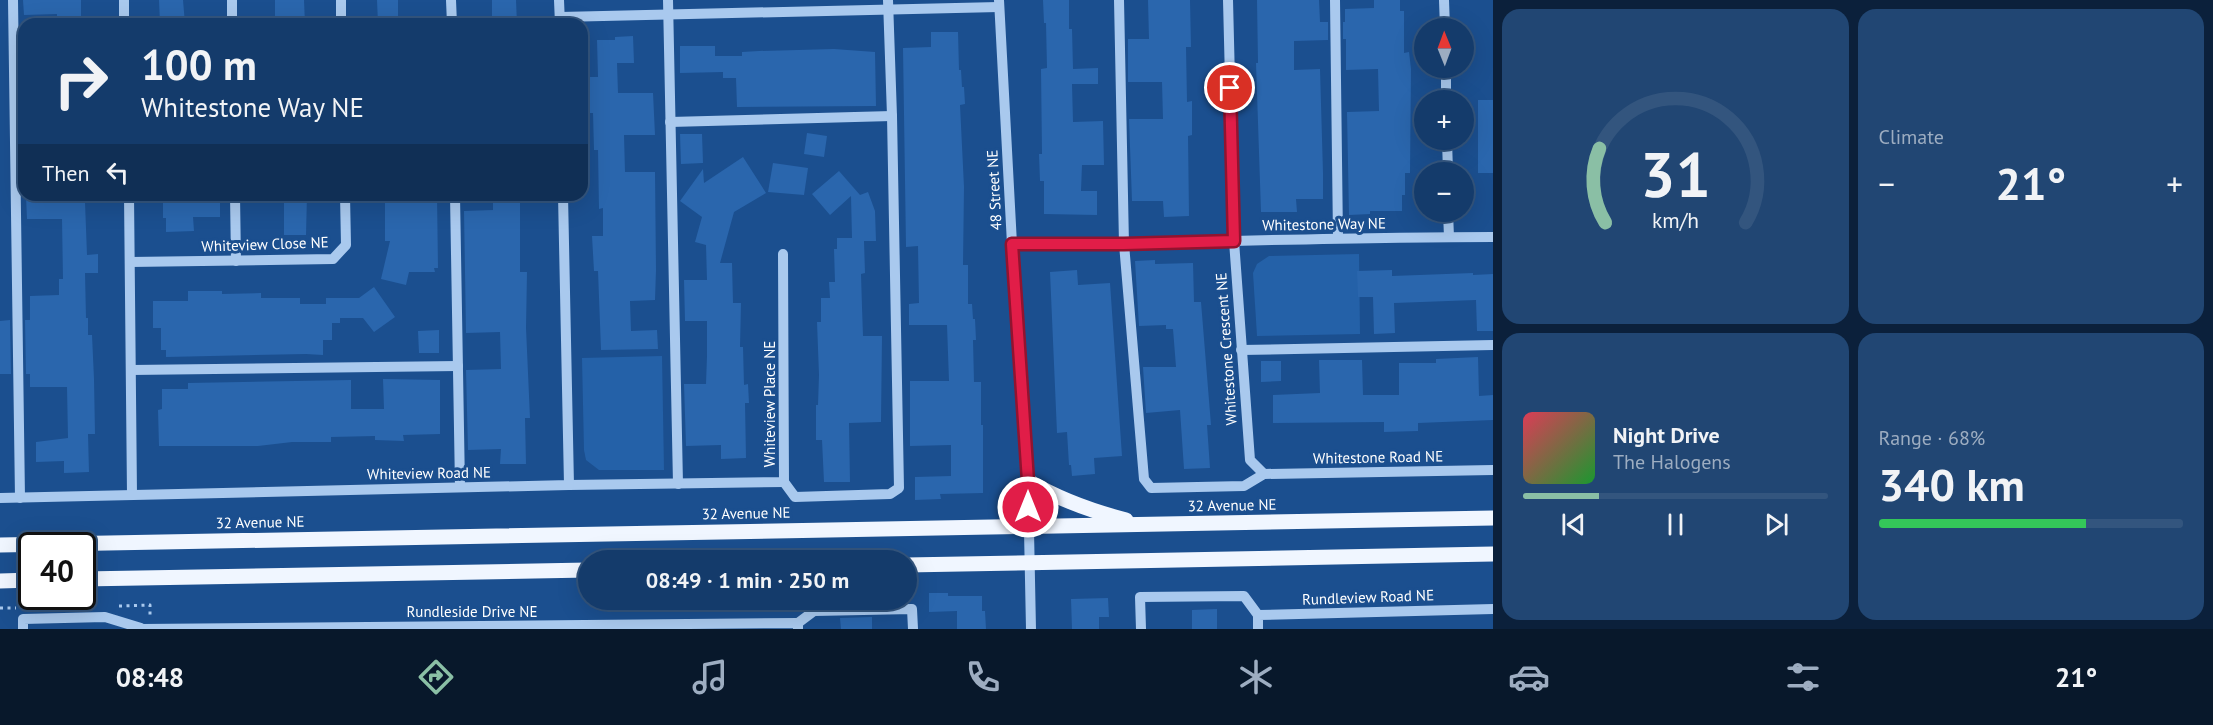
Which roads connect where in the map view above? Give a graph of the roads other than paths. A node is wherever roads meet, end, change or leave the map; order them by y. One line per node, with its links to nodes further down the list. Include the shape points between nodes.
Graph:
1 (13, 0): 54 (street)
2 (124, 0): 17 (street)
3 (232, 0): 18 (street)
4 (341, 0): 19 (street)
5 (451, 0): 20 (street)
6 (559, 0): 21 (street)
7 (668, 0): 16 (street)
8 (780, 0): 15 (street)
9 (1119, 0): 37 (street)
10 (1228, 0): 35 (street, Whitestone Crescent NE)
11 (1335, 0): 34 (street)
12 (1444, 0): 22 (street)
13 (999, 4): 14 (street); 36 (street, 48 Street NE)
14 (888, 5): 15 (street); 24 (street)
15 (781, 12): 16 (street)
16 (668, 15): 23 (street); 25 (street)
17 (124, 18)
18 (232, 18)
19 (342, 18)
20 (452, 18)
21 (560, 18)
22 (1445, 18)
23 (588, 19)
24 (892, 116): 25 (street); 48 (street, via 899,488 890,494 795,497)
25 (670, 122): 49 (street)
26 (129, 201): 40 (street)
27 (235, 201): 39 (street)
28 (345, 201): 39 (street, Whiteview Close NE, via 346,245 333,259)
29 (455, 201): 43 (street)
30 (563, 201): 50 (street)
31 (1448, 222): 32 (street)
32 (1449, 237): 33 (street, Whitestone Way NE); 34 (street, Whitestone Way NE)
33 (1493, 237)
34 (1338, 238): 35 (street, Whitestone Way NE)
35 (1234, 241): 37 (street, Whitestone Way NE); 42 (street, Whitestone Crescent NE)
36 (1012, 244): 37 (street, Whitestone Way NE); 47 (street, 48 Street NE)
37 (1124, 244): 46 (street, via 1144,479 1151,488 1244,486)
38 (783, 254): 48 (street, Whiteview Place NE)
39 (236, 261): 40 (street, Whiteview Close NE)
40 (130, 262): 44 (street)
41 (1493, 345): 42 (street)
42 (1241, 350): 46 (street, Whitestone Crescent NE, via 1250,460)
43 (458, 366): 44 (street); 51 (street)
44 (131, 370): 52 (street)
45 (1493, 470): 46 (street, Whitestone Road NE)
46 (1264, 474)
47 (1028, 481): 56 (main road, via 1093,512); 57 (street, 48 Street NE)
48 (784, 482): 49 (street, Whiteview Place NE)
49 (678, 484): 50 (street, Whiteview Place NE)
50 (569, 485): 51 (street, Whiteview Road NE)
51 (460, 488): 52 (street, Whiteview Road NE)
52 (132, 495): 54 (street, Whiteview Road NE)
53 (0, 498): 54 (street, Whiteview Road NE)
54 (20, 498)
55 (1493, 518): 56 (main road, 32 Avenue NE)
56 (1147, 525): 57 (main road, 32 Avenue NE)
57 (1028, 527): 58 (main road, 32 Avenue NE); 60 (street, 48 Street NE)
58 (0, 545)
59 (1493, 554): 60 (main road)
60 (1030, 563): 61 (main road); 72 (street, 48 Street NE)
61 (917, 565)
62 (578, 570): 63 (main road)
63 (96, 579)
64 (18, 580): 65 (main road)
65 (0, 581)
66 (1493, 609): 67 (street, Rundleview Road NE)
67 (1258, 615): 73 (street, via 1244,596 1140,597); 74 (street)
68 (798, 626): 70 (street, Rundleside Drive NE); 71 (street, via 814,611 912,609)
69 (23, 629): 70 (street, Rundleside Drive NE, via 23,619 105,617)
70 (141, 629)
71 (913, 629)
72 (1031, 629)
73 (1141, 629)
74 (1258, 629)

